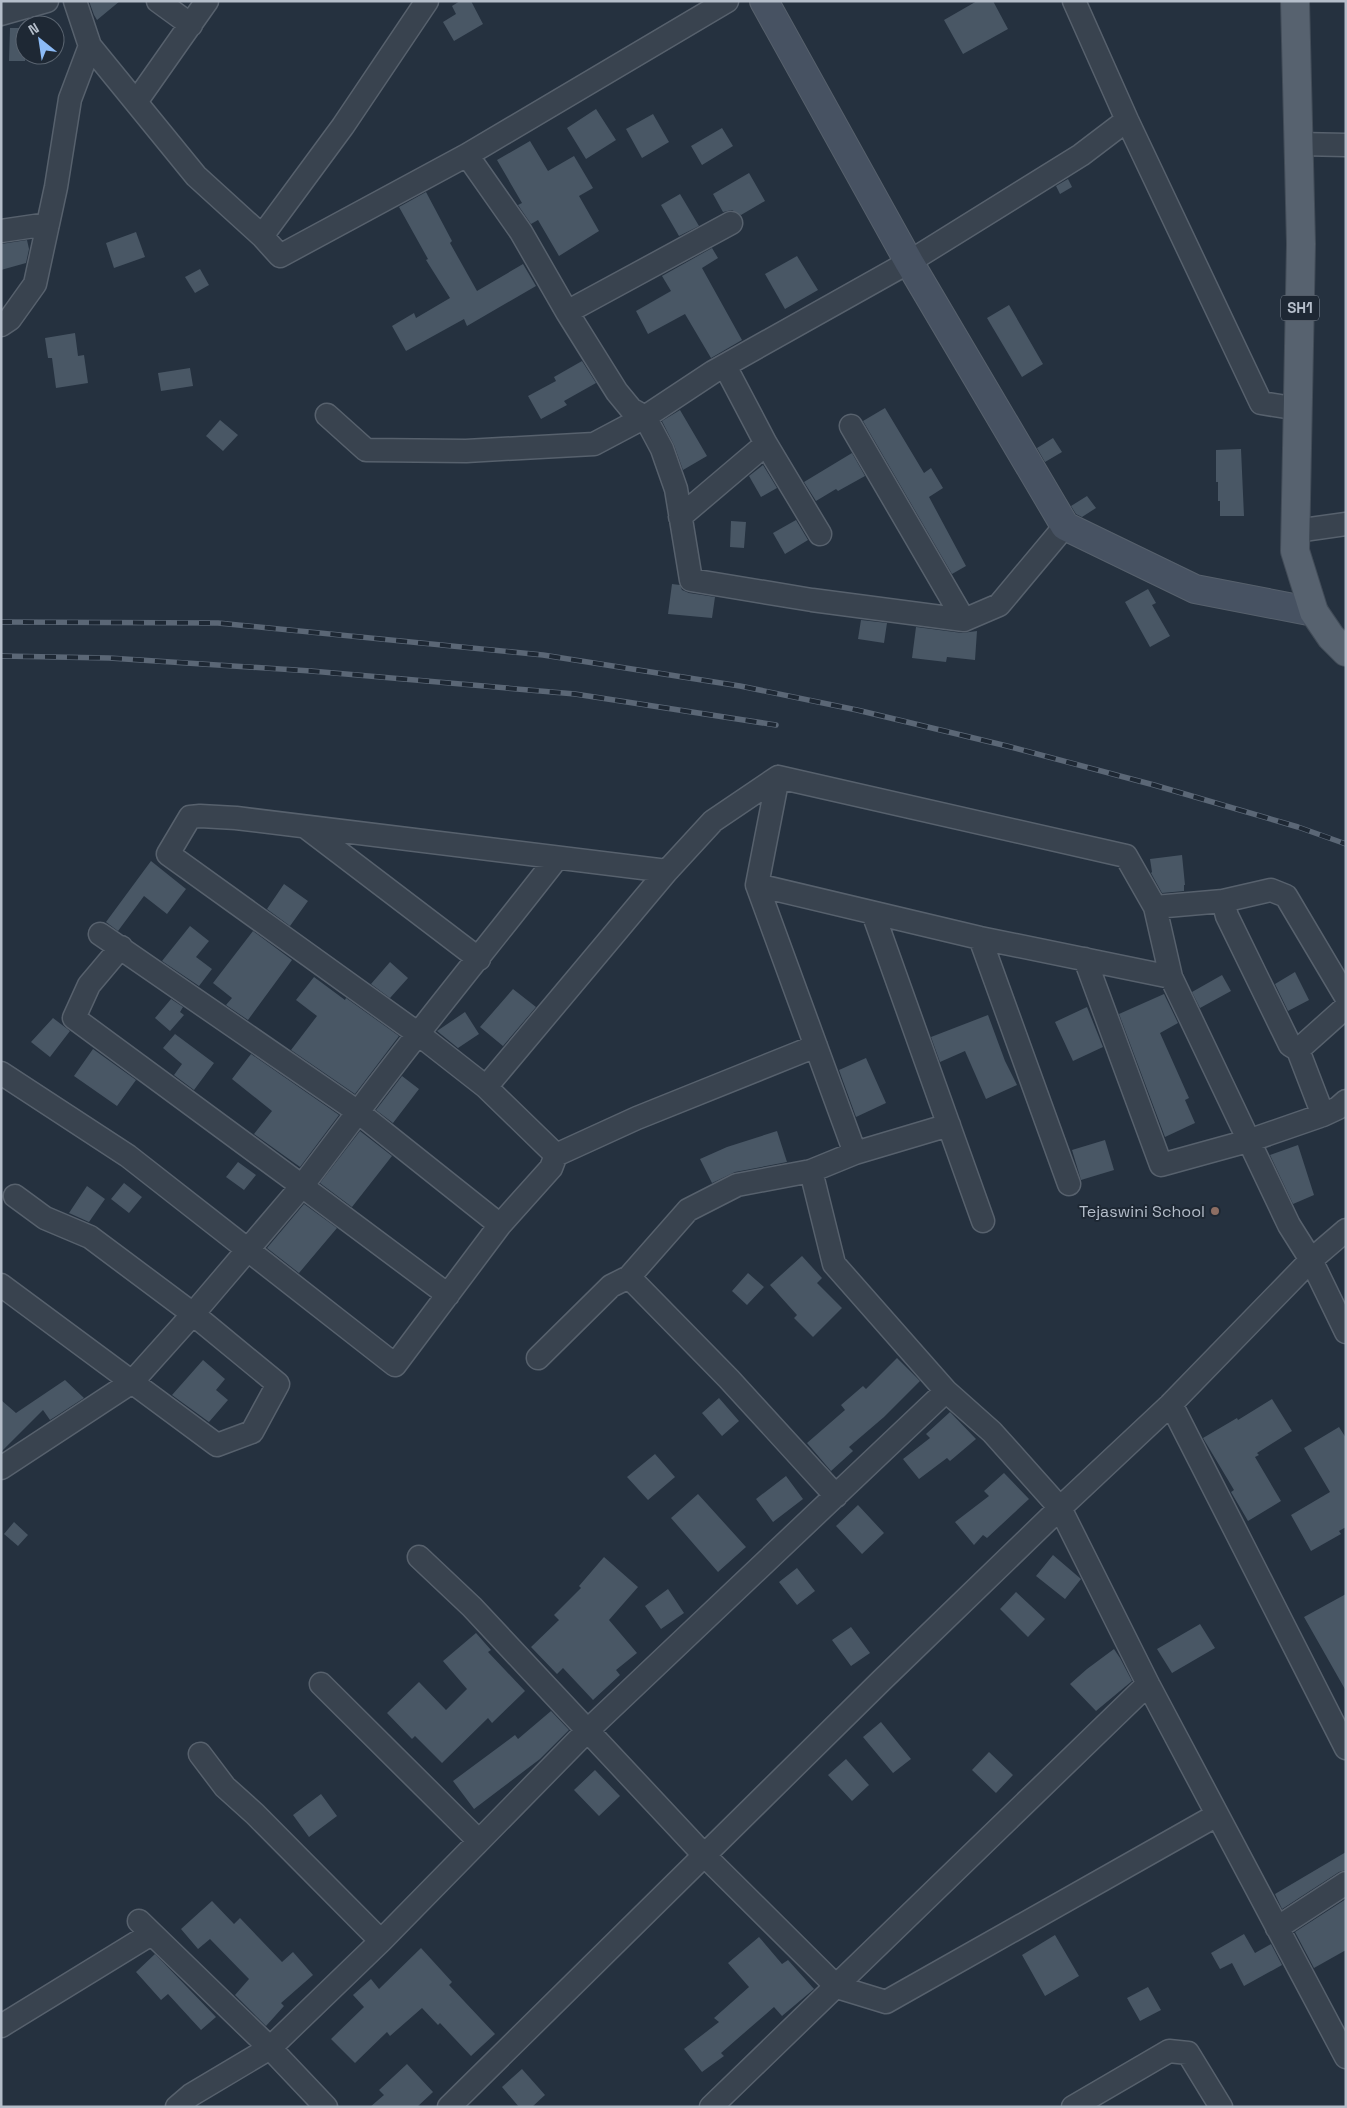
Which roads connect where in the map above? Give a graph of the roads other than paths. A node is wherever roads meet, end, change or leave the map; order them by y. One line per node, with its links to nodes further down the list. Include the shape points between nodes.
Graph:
1 (47, 1): 10 (street)
2 (75, 1): 12 (street)
3 (158, 1): 11 (street)
4 (207, 1): 11 (street)
5 (427, 1): 21 (street, via 343,126)
6 (727, 1): 17 (street)
7 (764, 1): 22 (street)
8 (1074, 1): 14 (street)
9 (1295, 1): 15 (main road, SH1)
10 (1, 14)
11 (191, 25): 13 (street)
12 (90, 46): 13 (street); 19 (street, via 70,99)
13 (136, 102): 21 (street, via 196,176)
14 (1127, 120): 22 (street, via 1081,155); 26 (street, via 1261,403)
15 (1299, 144): 16 (street); 26 (main road, SH1)
16 (1346, 145)
17 (467, 154): 21 (street, via 280,256); 23 (street, via 521,232)
18 (731, 223): 23 (street)
19 (48, 224): 20 (street); 24 (street, via 35,284)
20 (1, 231)
21 (262, 236)
22 (909, 262): 25 (street); 33 (street)
23 (567, 312): 28 (street, via 617,392 631,409)
24 (1, 325)
25 (725, 366): 28 (street); 30 (street)
26 (1299, 409): 34 (main road, SH1)
27 (328, 415): 28 (street, via 366,450 466,451 594,444)
28 (645, 417): 31 (street, via 670,470)
29 (851, 426): 37 (street)
30 (766, 444): 31 (street); 35 (street)
31 (680, 517): 37 (street, via 691,580)
32 (1346, 524): 34 (street)
33 (1065, 526): 36 (street, via 1195,589); 37 (street, via 999,604)
34 (1296, 531): 36 (main road, SH1, via 1295,551)
35 (820, 534)
36 (1314, 612): 38 (main road, SH1)
37 (964, 620)
38 (1346, 652)
39 (778, 777): 42 (street, via 713,822); 43 (street); 45 (street, via 1126,856)
40 (305, 826): 41 (street); 50 (street); 55 (street, via 236,818 190,817 168,854)
41 (557, 858): 42 (street); 50 (street)
42 (667, 871): 59 (street)
43 (757, 885): 46 (street); 56 (street)
44 (1223, 901): 45 (street); 53 (street, via 1271,890 1286,896); 57 (street, via 1226,916 1290,1045)
45 (1155, 907): 52 (street)
46 (874, 913): 48 (street); 63 (street)
47 (100, 934): 49 (street)
48 (980, 938): 51 (street); 68 (street)
49 (121, 948): 61 (street); 69 (street, via 89,985 74,1018)
50 (479, 959): 55 (street)
51 (1085, 959): 52 (street); 64 (street, via 1161,1165)
52 (1171, 977): 64 (street)
53 (1346, 997)
54 (1346, 1007): 57 (street)
55 (417, 1033): 59 (street); 61 (street)
56 (816, 1046): 65 (street); 66 (street, via 637,1118)
57 (1298, 1050): 62 (street)
58 (1, 1073): 74 (street, via 128,1156)
59 (486, 1087): 66 (street)
60 (1346, 1101): 62 (street)
61 (358, 1112): 69 (street); 72 (street)
62 (1323, 1115): 64 (street)
63 (949, 1125): 65 (street); 71 (street)
64 (1248, 1142): 75 (street)
65 (855, 1154): 67 (street)
66 (556, 1155): 72 (street, via 551,1168)
67 (811, 1171): 76 (street, via 737,1186 688,1210); 83 (street, via 834,1264)
68 (1069, 1184)
69 (302, 1186): 74 (street); 78 (street)
70 (15, 1196): 79 (street, via 45,1218 90,1237)
71 (983, 1221)
72 (500, 1225): 78 (street)
73 (1343, 1238): 75 (street)
74 (248, 1250): 78 (street, via 395,1364); 79 (street)
75 (1311, 1260): 80 (street); 84 (street)
76 (629, 1277): 81 (street, via 612,1286); 86 (street, via 729,1379)
77 (1, 1285): 82 (street)
78 (448, 1295)
79 (193, 1314): 82 (street); 82 (street, via 278,1384 252,1432 217,1445)
80 (1346, 1332)
81 (538, 1358)
82 (132, 1382): 85 (street)
83 (946, 1391): 86 (street); 87 (street, via 992,1432)
84 (1171, 1404): 87 (street); 92 (street)
85 (1, 1468)
86 (836, 1496): 91 (street)
87 (1060, 1508): 90 (street); 96 (street)
88 (419, 1557): 91 (street, via 472,1607)
89 (321, 1684): 95 (street)
90 (1148, 1684): 94 (street); 100 (street)
91 (587, 1731): 95 (street); 96 (street)
92 (1346, 1748)
93 (200, 1754): 99 (street, via 225,1788 255,1814)
94 (1217, 1815): 98 (street); 100 (street, via 886,2002)
95 (479, 1841): 99 (street)
96 (704, 1855): 100 (street); 106 (street)
97 (1346, 1883): 98 (street)
98 (1277, 1928): 103 (street)
99 (380, 1941): 102 (street)
100 (837, 1987): 107 (street)
101 (1, 2026): 102 (street, via 145,1927)
102 (270, 2048): 104 (street); 105 (street)
103 (1346, 2057)
104 (190, 2103)
105 (326, 2107)
106 (449, 2107)
107 (711, 2107)
108 (1073, 2107): 109 (street, via 1169,2051 1188,2053)
109 (1221, 2107)

